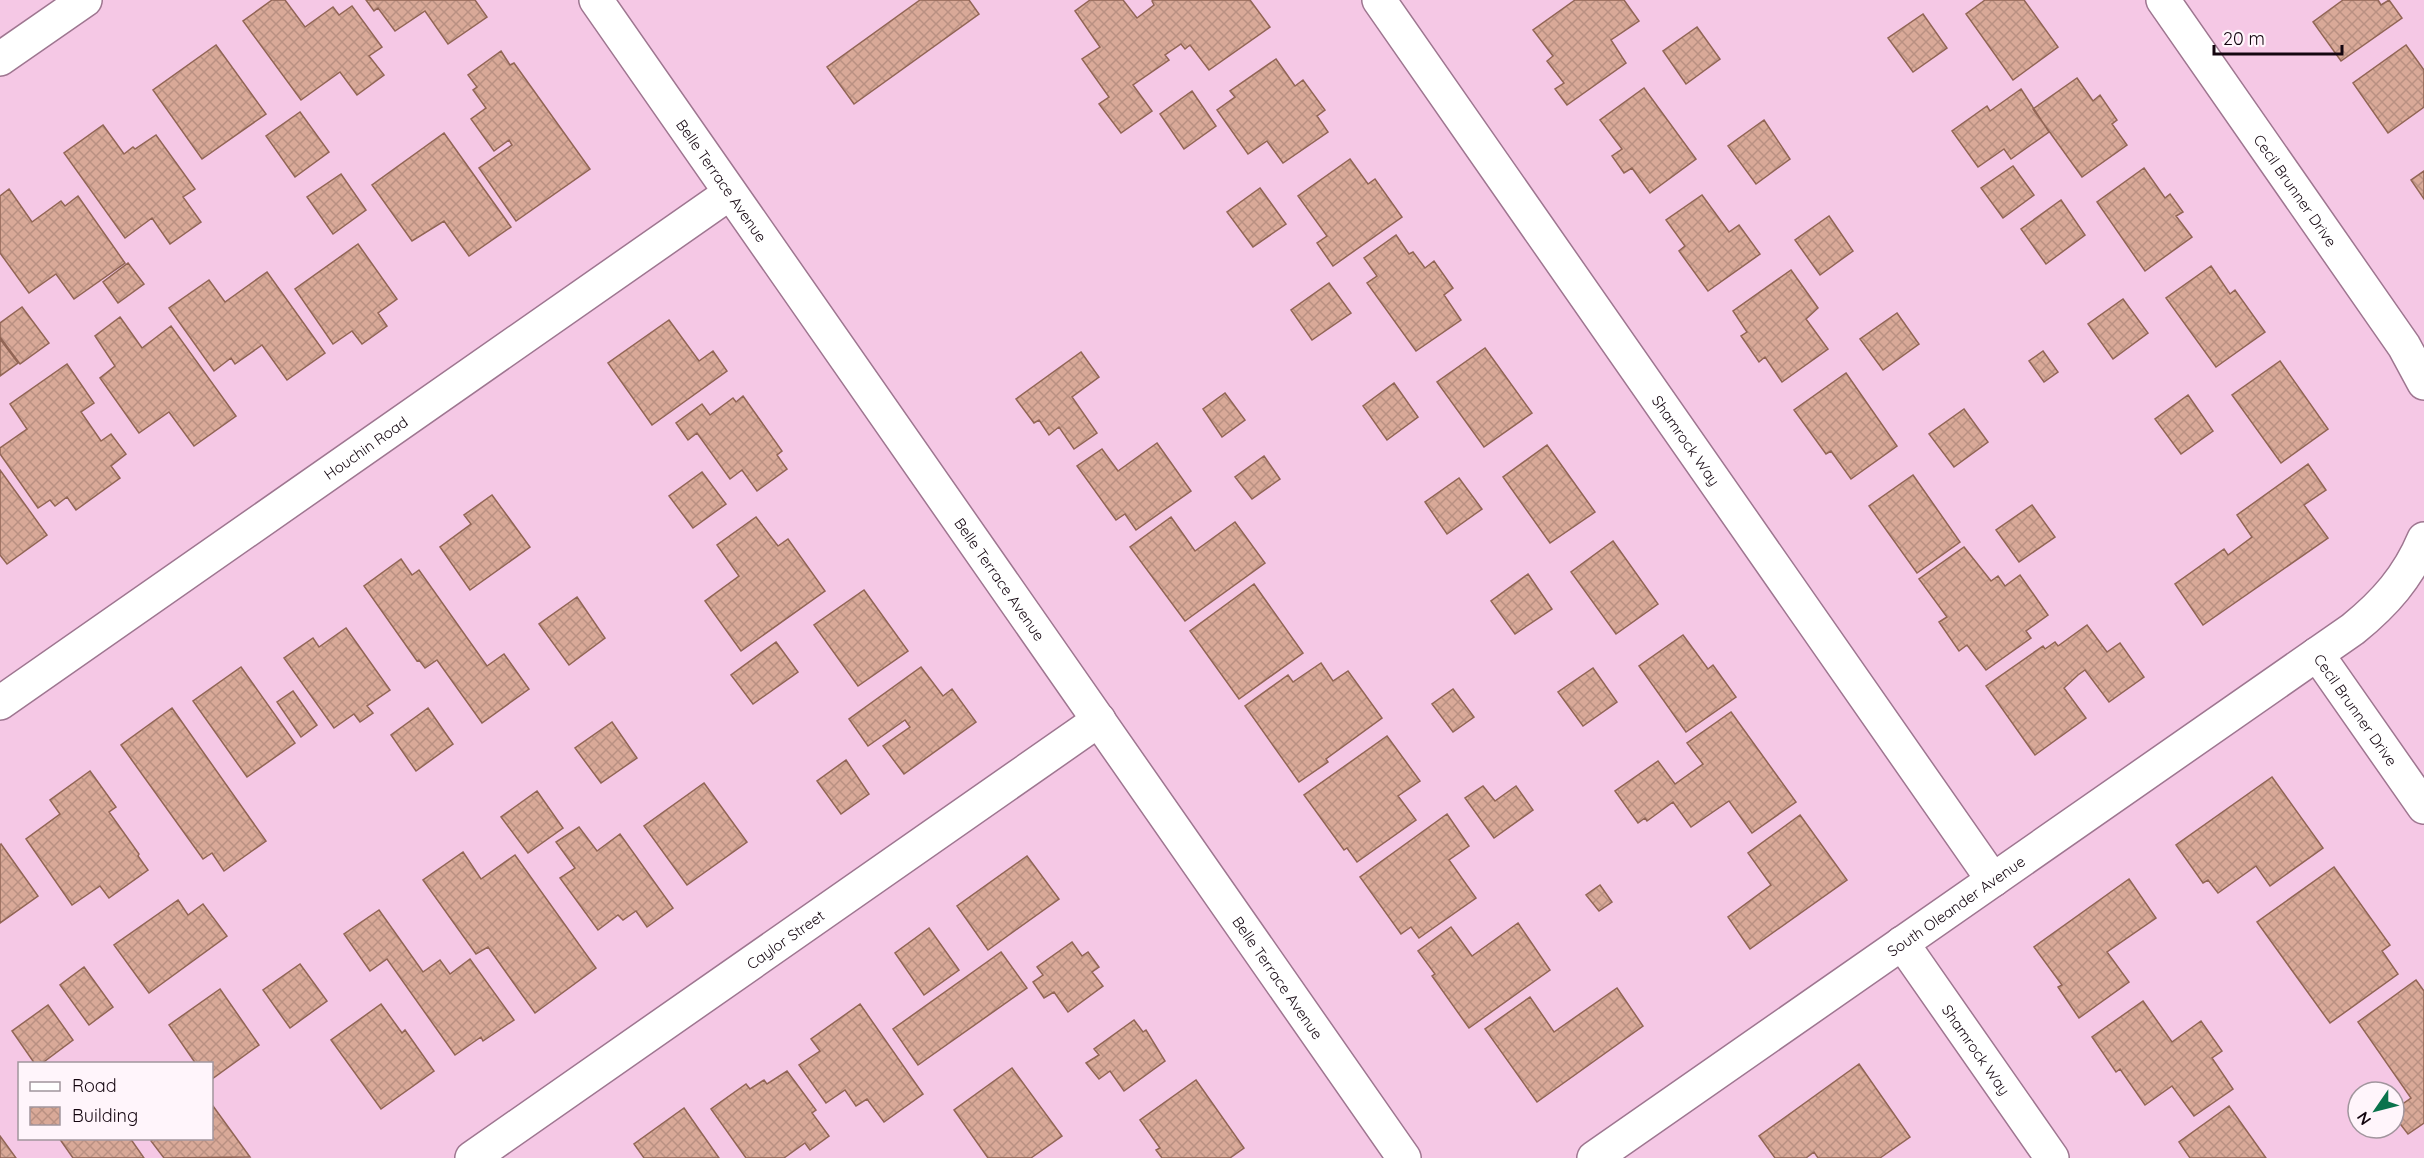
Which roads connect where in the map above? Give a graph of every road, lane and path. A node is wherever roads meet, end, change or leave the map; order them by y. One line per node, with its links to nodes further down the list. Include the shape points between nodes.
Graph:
1 (85, 0): 5 (street)
2 (596, 0): 6 (street, Belle Terrace Avenue)
3 (1379, 0): 14 (street, Shamrock Way)
4 (2163, 0): 7 (street, Cecil Brunner Drive)
5 (0, 60)
6 (730, 193): 11 (street, Houchin Road); 12 (street, Belle Terrace Avenue)
7 (2414, 349): 8 (street, Cecil Brunner Drive)
8 (2424, 383)
9 (2424, 539): 10 (street, Cecil Brunner Drive, via 2413,564 2380,606)
10 (2317, 654): 13 (street, Cecil Brunner Drive); 14 (street, South Oleander Avenue)
11 (0, 703)
12 (1099, 720): 16 (street, Caylor Street); 17 (street, Belle Terrace Avenue)
13 (2424, 807)
14 (1994, 880): 15 (street, South Oleander Avenue)
15 (1902, 943): 18 (street, South Oleander Avenue); 19 (street, Shamrock Way)
16 (472, 1158)
17 (1404, 1158)
18 (1594, 1158)
19 (2052, 1158)

